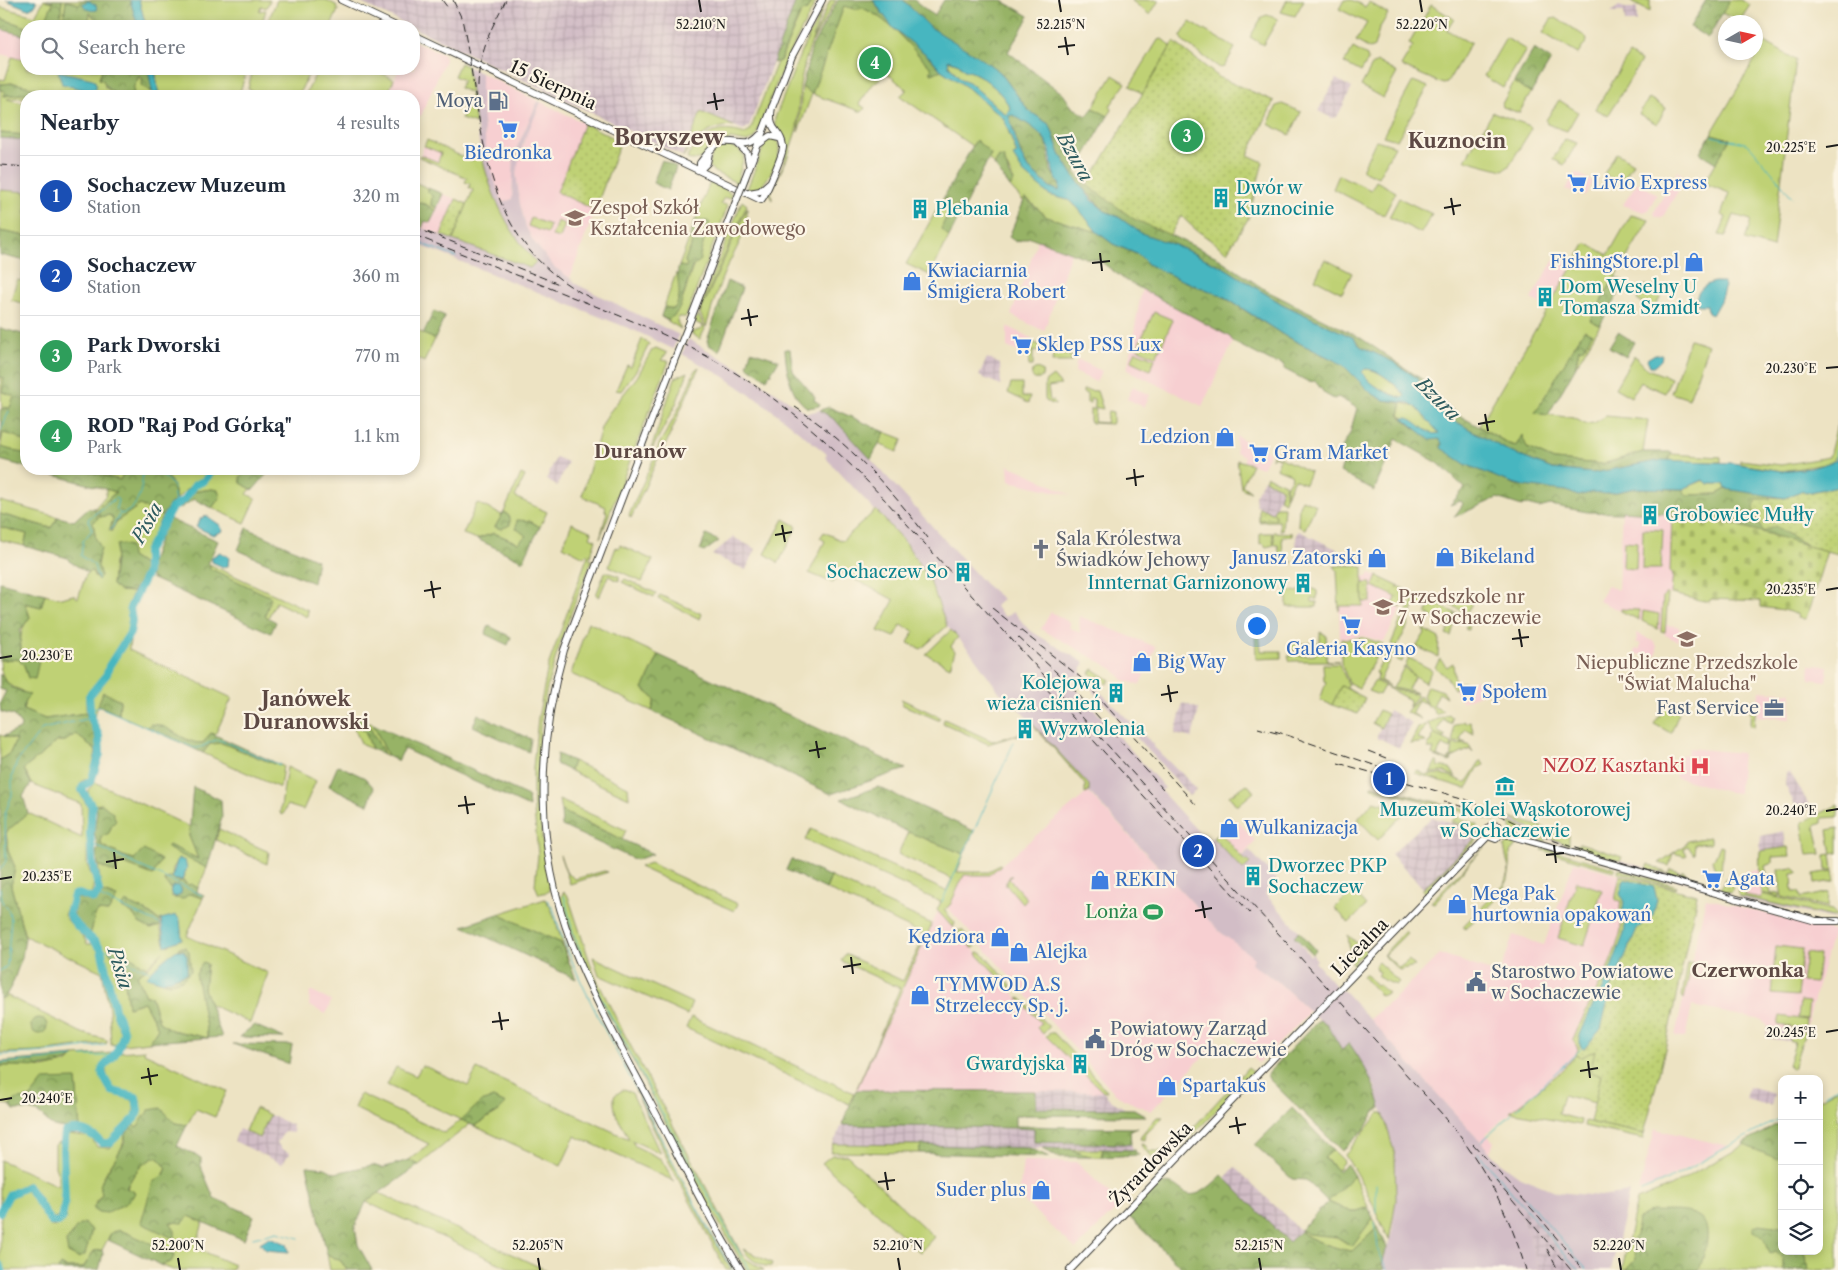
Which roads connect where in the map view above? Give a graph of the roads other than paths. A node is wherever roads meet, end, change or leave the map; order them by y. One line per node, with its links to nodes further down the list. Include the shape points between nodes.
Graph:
1 (341, 0): 3 (main road)
2 (822, 0): 5 (main road, via 795,50)
3 (383, 20)
4 (420, 38): 11 (main road, 15 Sierpnia)
5 (772, 107): 6 (main road); 7 (main road, via 771,125)
6 (764, 128): 8 (main road, via 754,140); 9 (main road)
7 (781, 141): 9 (main road, via 777,136 770,136); 15 (main road, via 782,151)
8 (738, 144): 10 (main road, via 722,142 709,153); 12 (main road, via 747,155)
9 (757, 147): 12 (main road)
10 (705, 162): 11 (main road); 13 (main road); 14 (main road)
11 (685, 163): 13 (main road, 15 Sierpnia)
12 (749, 169): 21 (main road, bridge, via 564,650 545,736 543,814 555,892 581,967 704,1205)
13 (700, 170): 14 (main road, 15 Sierpnia)
14 (710, 175): 16 (main road, 15 Sierpnia)
15 (769, 183): 16 (main road, via 760,190); 16 (main road, 15 Sierpnia, via 761,200)
16 (747, 193)
17 (1501, 833): 18 (main road, via 1496,839); 18 (main road, via 1498,826 1492,825 1488,828); 19 (main road, via 1816,921)
18 (1488, 836): 20 (main road, Licealna, bridge)
19 (1838, 921)
20 (1253, 1080): 22 (main road, Żyrardowska)
21 (742, 1270)
22 (1070, 1270)

